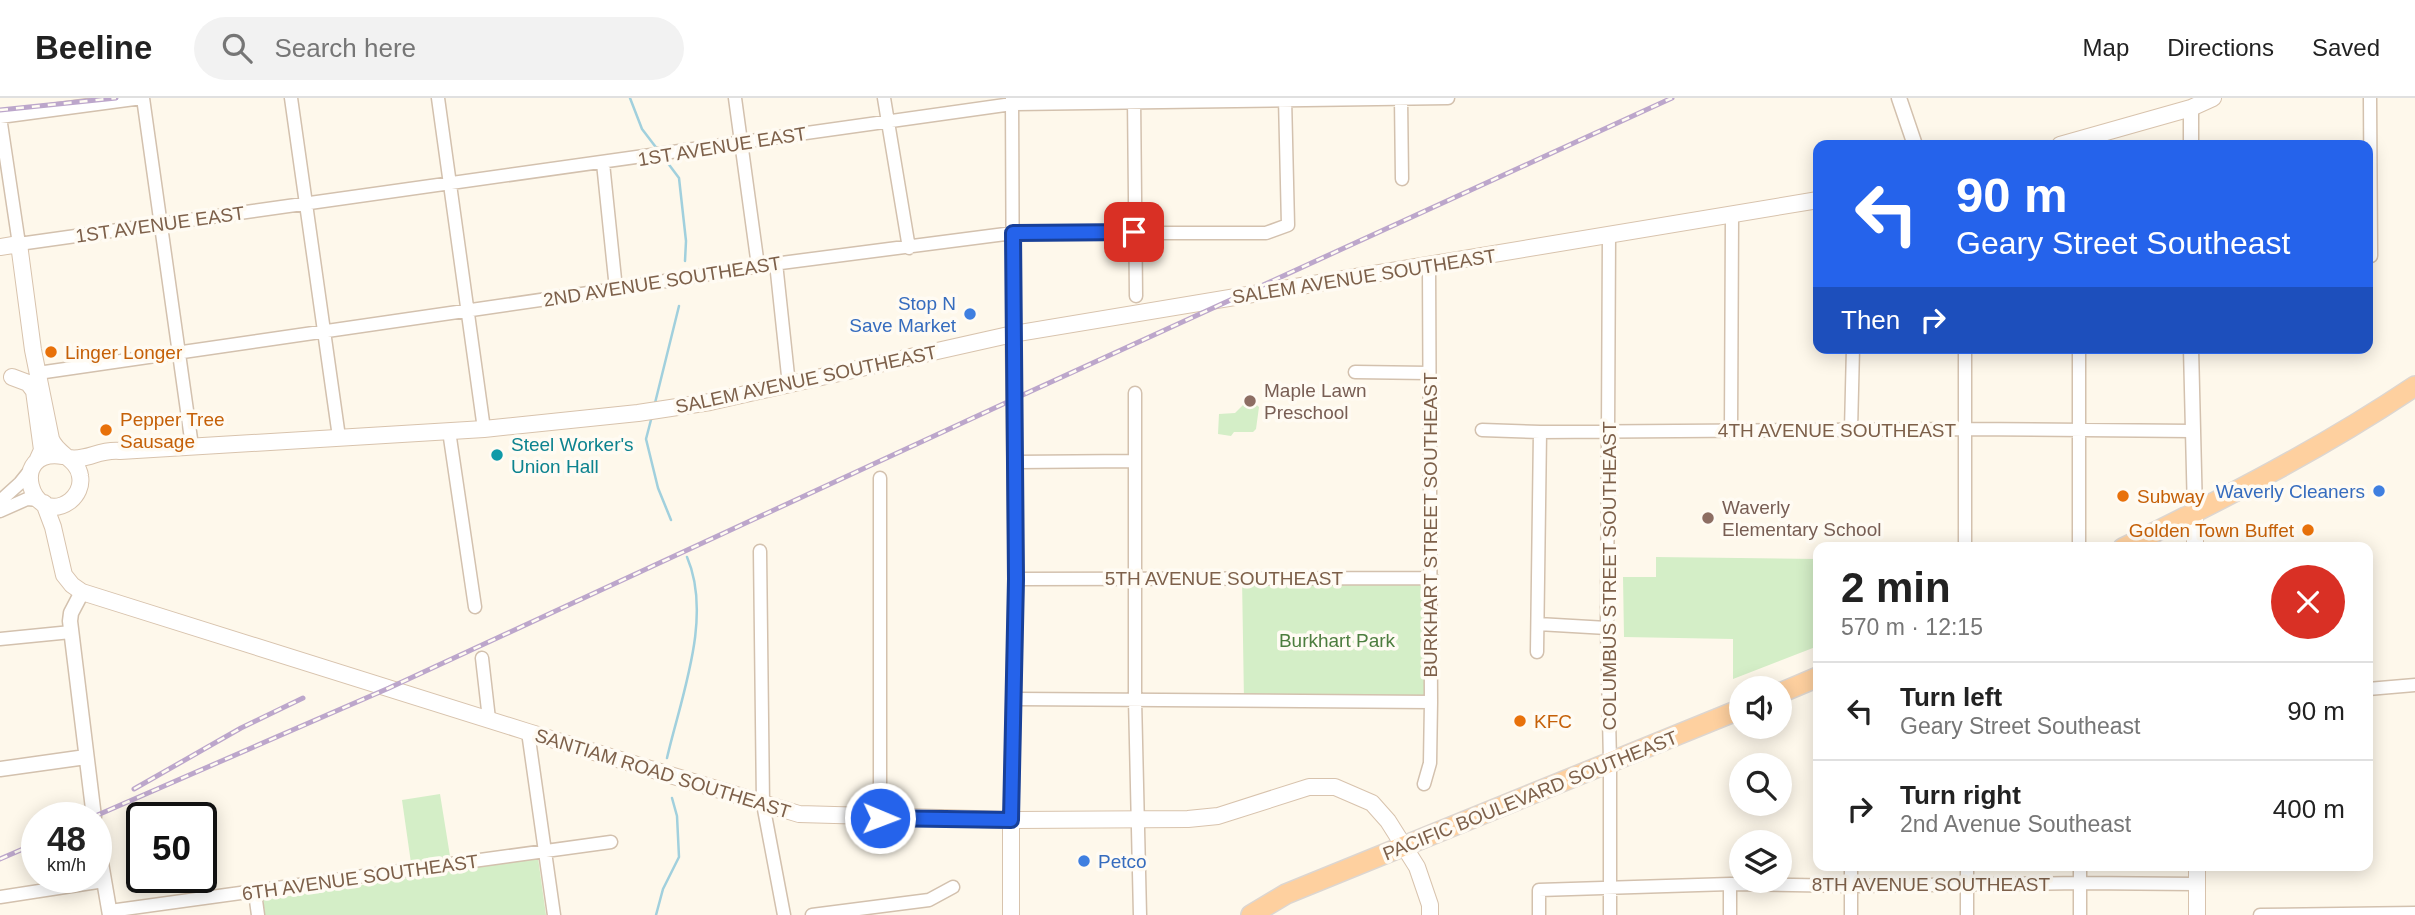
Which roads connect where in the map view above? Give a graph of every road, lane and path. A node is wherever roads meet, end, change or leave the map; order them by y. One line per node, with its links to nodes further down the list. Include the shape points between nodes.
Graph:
1 (97, 98): 2 (street, via 0,117)
2 (143, 98): 29 (street)
3 (291, 98): 27 (street)
4 (439, 98): 25 (street)
5 (735, 98): 22 (street)
6 (884, 98): 17 (street)
7 (1401, 98): 8 (street, 1ST AVENUE EAST); 12 (street, 1ST AVENUE EAST); 24 (street)
8 (1448, 98)
9 (1899, 98): 18 (street)
10 (2213, 98): 15 (main road)
11 (2370, 98): 21 (street)
12 (1285, 99): 13 (street, 1ST AVENUE EAST); 30 (street, 2ND AVENUE SOUTHEAST, via 1288,225 1266,233)
13 (1135, 100): 14 (street, 1ST AVENUE EAST); 30 (street)
14 (1012, 101): 17 (street, 1ST AVENUE EAST); 31 (street)
15 (2191, 108): 19 (main road); 20 (street)
16 (0, 117): 33 (street)
17 (887, 121): 22 (street, 1ST AVENUE EAST); 35 (street)
18 (1913, 140)
19 (2087, 140)
20 (2191, 140)
21 (2370, 140)
22 (742, 142): 23 (street, 1ST AVENUE EAST); 38 (street)
23 (603, 163): 25 (street, 1ST AVENUE EAST); 39 (street)
24 (1402, 179)
25 (451, 183): 27 (street, 1ST AVENUE EAST); 41 (street)
26 (1813, 201): 28 (main road, SALEM AVENUE SOUTHEAST)
27 (306, 204): 29 (street, 1ST AVENUE EAST); 42 (street)
28 (1732, 216): 32 (main road, SALEM AVENUE SOUTHEAST); 64 (street)
29 (160, 225): 33 (street, 1ST AVENUE EAST); 45 (street)
30 (1134, 232): 31 (street, 2ND AVENUE SOUTHEAST); 40 (street)
31 (1013, 233): 35 (street, 2ND AVENUE SOUTHEAST); 43 (street)
32 (1609, 236): 37 (main road, SALEM AVENUE SOUTHEAST); 60 (street, COLUMBUS STREET SOUTHEAST)
33 (19, 244): 34 (main road, 1ST AVENUE EAST); 44 (main road)
34 (0, 247)
35 (909, 248): 36 (street, 2ND AVENUE SOUTHEAST)
36 (776, 263): 38 (street, 2ND AVENUE SOUTHEAST); 54 (street)
37 (1429, 265): 43 (main road, SALEM AVENUE SOUTHEAST); 52 (street, BURKHART STREET SOUTHEAST)
38 (758, 266): 39 (street, 2ND AVENUE SOUTHEAST)
39 (616, 289): 41 (street, 2ND AVENUE SOUTHEAST)
40 (1136, 296)
41 (468, 310): 42 (street, 2ND AVENUE SOUTHEAST); 57 (street)
42 (324, 330): 45 (street, 2ND AVENUE SOUTHEAST); 67 (street)
43 (1013, 334): 54 (main road, SALEM AVENUE SOUTHEAST); 72 (street)
44 (33, 350): 51 (main road); 53 (main road, via 28,367)
45 (178, 352): 51 (street, 2ND AVENUE SOUTHEAST); 68 (street)
46 (1853, 354): 61 (street)
47 (1965, 354): 58 (street)
48 (2079, 354): 65 (street)
49 (2191, 354): 62 (street)
50 (1355, 372): 52 (street)
51 (38, 373): 70 (main road, via 51,439)
52 (1429, 373): 87 (street, BURKHART STREET SOUTHEAST)
53 (6, 378): 73 (main road, via 27,383 34,391 41,450)
54 (789, 385): 57 (main road, SALEM AVENUE SOUTHEAST, via 638,413)
55 (2415, 386): 80 (highway)
56 (1135, 393): 71 (street)
57 (484, 429): 63 (main road, SALEM AVENUE SOUTHEAST)
58 (1964, 429): 61 (street, 4TH AVENUE SOUTHEAST); 65 (street, 4TH AVENUE SOUTHEAST); 81 (street)
59 (1482, 430): 66 (street, 4TH AVENUE SOUTHEAST)
60 (1608, 430): 64 (street, 4TH AVENUE SOUTHEAST); 66 (street, 4TH AVENUE SOUTHEAST); 93 (street, COLUMBUS STREET SOUTHEAST)
61 (1851, 430): 64 (street, 4TH AVENUE SOUTHEAST)
62 (2192, 430): 65 (street, 4TH AVENUE SOUTHEAST); 80 (street)
63 (449, 431): 67 (main road, SALEM AVENUE SOUTHEAST); 91 (street)
64 (1731, 431)
65 (2080, 431): 82 (street)
66 (1540, 432): 92 (street)
67 (339, 437): 68 (main road, SALEM AVENUE SOUTHEAST)
68 (192, 446): 69 (main road, SALEM AVENUE SOUTHEAST)
69 (120, 451): 70 (main road, SALEM AVENUE SOUTHEAST); 75 (main road, SALEM AVENUE SOUTHEAST)
70 (66, 457): 73 (main road, via 49,455); 75 (main road, via 79,471)
71 (1134, 461): 72 (street); 89 (street)
72 (1014, 462): 88 (street)
73 (35, 464): 76 (street); 78 (main road, via 30,488)
74 (880, 478): 114 (street)
75 (80, 481): 77 (main road)
76 (0, 500)
77 (69, 501): 78 (main road, via 54,506); 85 (main road, via 61,514)
78 (41, 502): 79 (street, via 27,499); 85 (main road)
79 (0, 511)
80 (2195, 513): 83 (highway); 84 (main road)
81 (1965, 542)
82 (2079, 542)
83 (2135, 542)
84 (2196, 542)
85 (59, 548): 90 (main road, via 64,575)
86 (760, 551): 113 (street)
87 (1432, 578): 89 (street, 5TH AVENUE SOUTHEAST); 104 (street, BURKHART STREET SOUTHEAST)
88 (1016, 579): 89 (street, 5TH AVENUE SOUTHEAST); 102 (street)
89 (1135, 579): 103 (street)
90 (82, 592): 94 (street, via 71,613); 106 (main road, SANTIAM ROAD SOUTHEAST)
91 (475, 607)
92 (1538, 624): 93 (street); 96 (street)
93 (1607, 628): 109 (street, COLUMBUS STREET SOUTHEAST)
94 (72, 632): 95 (street); 108 (street)
95 (0, 639)
96 (1537, 652)
97 (482, 658): 106 (street)
98 (1813, 679): 100 (highway)
99 (2415, 685): 101 (street)
100 (1792, 688)
101 (2373, 689)
102 (1014, 699): 103 (street); 115 (street)
103 (1135, 699): 104 (street); 116 (street)
104 (1431, 702): 111 (street, BURKHART STREET SOUTHEAST, via 1430,763)
105 (1729, 714): 109 (highway, PACIFIC BOULEVARD SOUTHEAST)
106 (489, 719): 107 (main road, SANTIAM ROAD SOUTHEAST)
107 (528, 732): 113 (main road, SANTIAM ROAD SOUTHEAST); 119 (street)
108 (86, 757): 110 (street); 112 (street)
109 (1610, 762): 118 (highway, PACIFIC BOULEVARD SOUTHEAST); 132 (street, COLUMBUS STREET SOUTHEAST)
110 (0, 769)
111 (1424, 784)
112 (92, 802)
113 (763, 804): 114 (main road, SANTIAM ROAD SOUTHEAST, via 799,814); 143 (street)
114 (880, 818): 115 (main road, SANTIAM ROAD SOUTHEAST)
115 (1011, 820): 116 (main road, SANTIAM ROAD SOUTHEAST); 145 (main road)
116 (1139, 820): 118 (main road, SANTIAM ROAD SOUTHEAST, via 1218,816 1281,794 1335,786 1372,803); 146 (street)
117 (611, 842): 119 (street, 6TH AVENUE SOUTHEAST)
118 (1405, 846): 124 (highway, PACIFIC BOULEVARD SOUTHEAST); 149 (main road, via 1417,867)
119 (543, 850): 133 (street, 6TH AVENUE SOUTHEAST); 142 (street)
120 (1851, 871): 130 (street)
121 (1967, 871): 129 (street)
122 (2080, 871): 125 (street)
123 (2197, 871): 127 (main road)
124 (1319, 881): 147 (highway, PACIFIC BOULEVARD SOUTHEAST); 148 (highway, PACIFIC BOULEVARD SOUTHEAST)
125 (2080, 883): 127 (street, 8TH AVENUE SOUTHEAST); 129 (street, 8TH AVENUE SOUTHEAST); 155 (street)
126 (1729, 884): 132 (street, 8TH AVENUE SOUTHEAST)
127 (2197, 884): 156 (main road)
128 (1792, 885): 130 (street, 8TH AVENUE SOUTHEAST)
129 (1967, 885): 130 (street, 8TH AVENUE SOUTHEAST); 154 (street)
130 (1850, 886): 153 (street)
131 (953, 887): 144 (street, via 929,900)
132 (1610, 890): 150 (street, 8TH AVENUE SOUTHEAST, via 1539,890); 151 (street, COLUMBUS STREET SOUTHEAST)
133 (255, 892): 138 (street, 6TH AVENUE SOUTHEAST); 141 (street)
134 (26, 893): 137 (street)
135 (106, 893): 138 (street)
136 (1730, 893): 152 (street)
137 (0, 897)
138 (110, 913)
139 (2415, 913): 140 (street)
140 (2339, 914): 157 (street)
141 (258, 915)
142 (554, 915)
143 (783, 915)
144 (812, 915)
145 (1011, 915)
146 (1140, 915)
147 (1251, 915)
148 (1277, 915)
149 (1430, 915)
150 (1539, 915)
151 (1610, 915)
152 (1730, 915)
153 (1851, 915)
154 (1967, 915)
155 (2080, 915)
156 (2197, 915)
157 (2260, 915)

